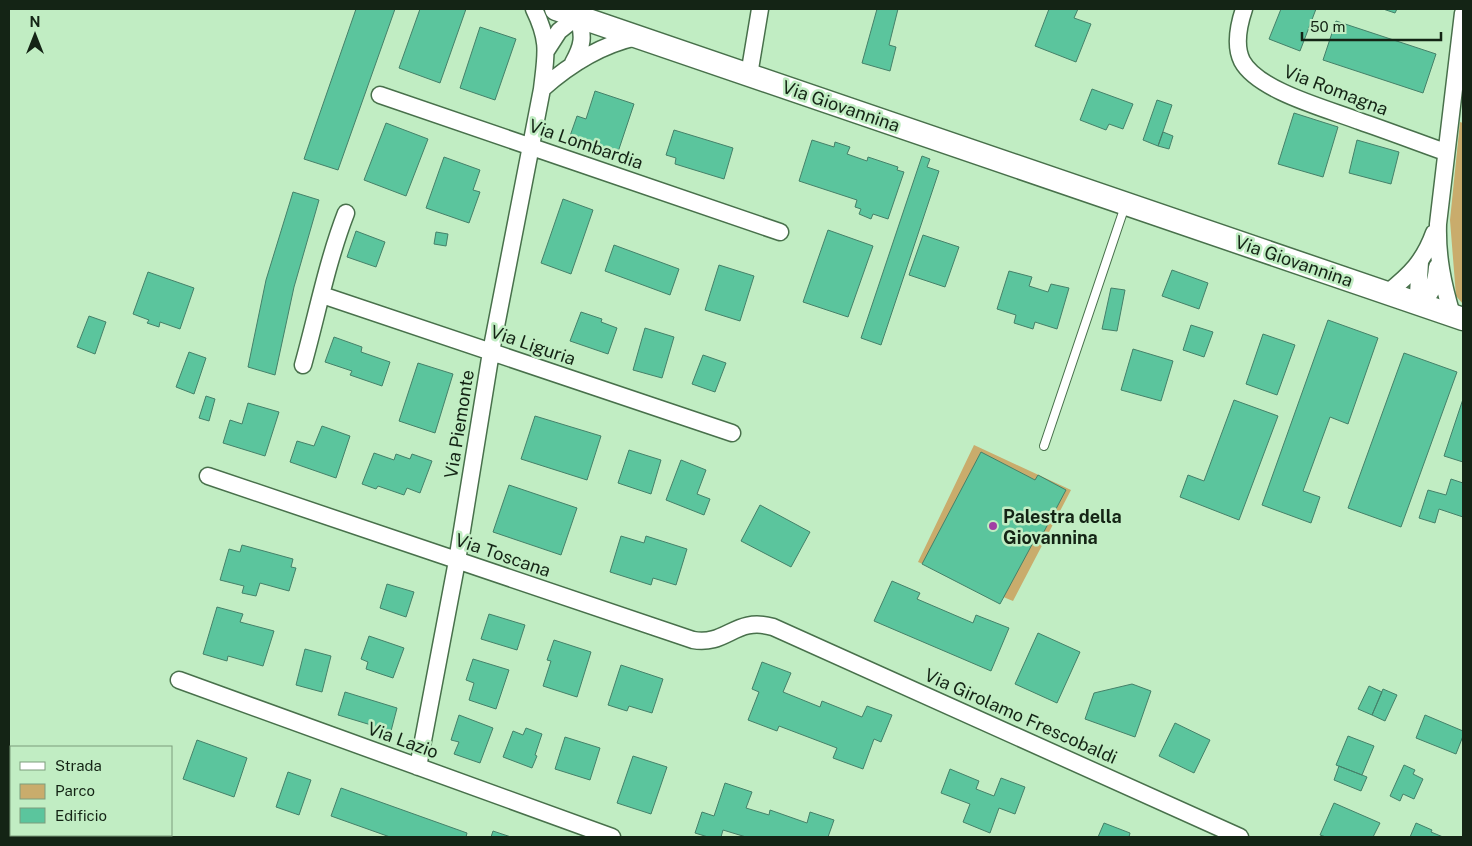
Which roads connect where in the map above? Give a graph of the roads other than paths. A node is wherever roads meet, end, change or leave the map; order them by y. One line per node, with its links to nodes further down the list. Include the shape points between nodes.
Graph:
1 (534, 9): 8 (street, Via Piemonte, via 545,38)
2 (556, 9): 6 (street, Via Giovannina)
3 (760, 9): 10 (street)
4 (1244, 9): 14 (street, Via Romagna, via 1239,28 1239,54 1260,79 1297,98)
5 (1463, 13): 14 (street)
6 (578, 16): 7 (street, Via Giovannina); 8 (street, Via Piemonte, via 559,31); 9 (street, via 582,40)
7 (640, 37): 9 (street, via 622,40); 10 (street, Via Giovannina)
8 (546, 51): 11 (street, Via Piemonte)
9 (573, 63): 11 (street)
10 (749, 75): 15 (street, Via Giovannina)
11 (542, 89): 13 (street, Via Piemonte)
12 (380, 95): 13 (street, Via Lombardia)
13 (531, 146): 18 (street, Via Lombardia); 25 (street, Via Piemonte)
14 (1445, 152): 17 (street)
15 (1126, 204): 21 (street, Via Giovannina); 28 (lane)
16 (346, 213): 22 (street)
17 (1438, 224): 19 (street); 20 (street)
18 (780, 232)
19 (1438, 255): 23 (street, via 1430,296); 24 (street, via 1444,287)
20 (1420, 262): 21 (street, via 1411,274); 23 (street, via 1418,294)
21 (1387, 293): 23 (street, Via Giovannina)
22 (322, 295): 25 (street, Via Liguria); 26 (street)
23 (1421, 304): 24 (street, Via Giovannina)
24 (1458, 317)
25 (491, 352): 27 (street, Via Liguria); 30 (street, Via Piemonte)
26 (303, 365)
27 (732, 433)
28 (1044, 446)
29 (208, 476): 30 (street, Via Toscana)
30 (457, 561): 31 (street, Via Toscana, via 693,640 715,640 742,626 757,624); 33 (street, Via Piemonte)
31 (785, 632): 35 (street, Via Girolamo Frescobaldi)
32 (179, 680): 33 (street, Via Lazio)
33 (418, 767): 34 (street, Via Lazio)
34 (612, 837)
35 (1240, 837)

